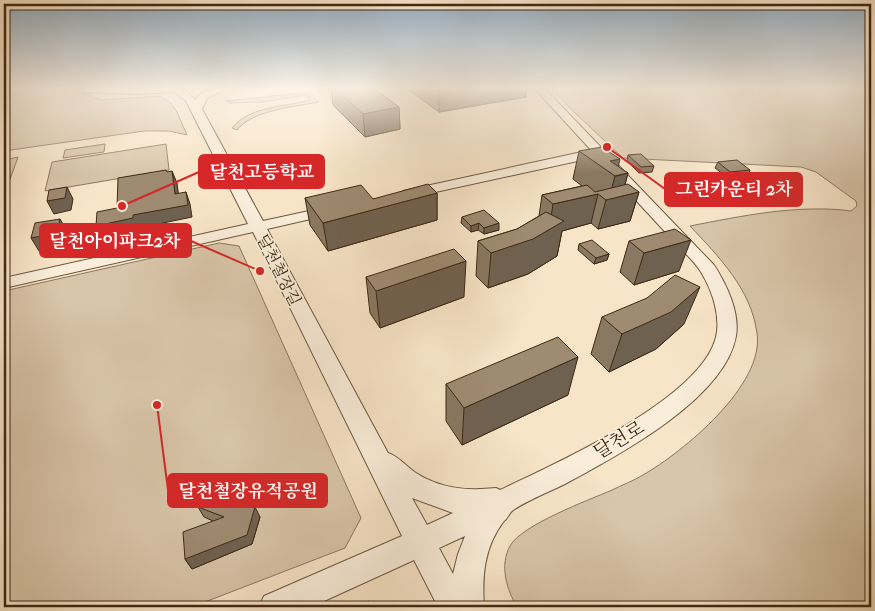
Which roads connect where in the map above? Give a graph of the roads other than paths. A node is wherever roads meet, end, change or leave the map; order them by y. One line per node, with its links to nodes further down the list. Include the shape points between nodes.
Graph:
1 (202, 118): 6 (street)
2 (567, 118): 3 (street, 달천로)
3 (600, 152): 4 (street); 9 (street, 달천로, via 708,270 725,311 726,338 715,364 703,378 661,413 608,448)
4 (392, 197)
5 (344, 208): 6 (street)
6 (257, 226): 7 (street, 달천철장길); 8 (street, 달천철장길)
7 (4, 283)
8 (373, 451): 9 (street, via 410,484 435,496 470,503); 10 (street, 달천철장길)
9 (507, 500): 10 (street, 달천로); 13 (street, via 486,522 477,539 467,578)
10 (421, 543): 11 (street, 달천로); 12 (street)
11 (275, 607)
12 (454, 607)
13 (468, 607)

